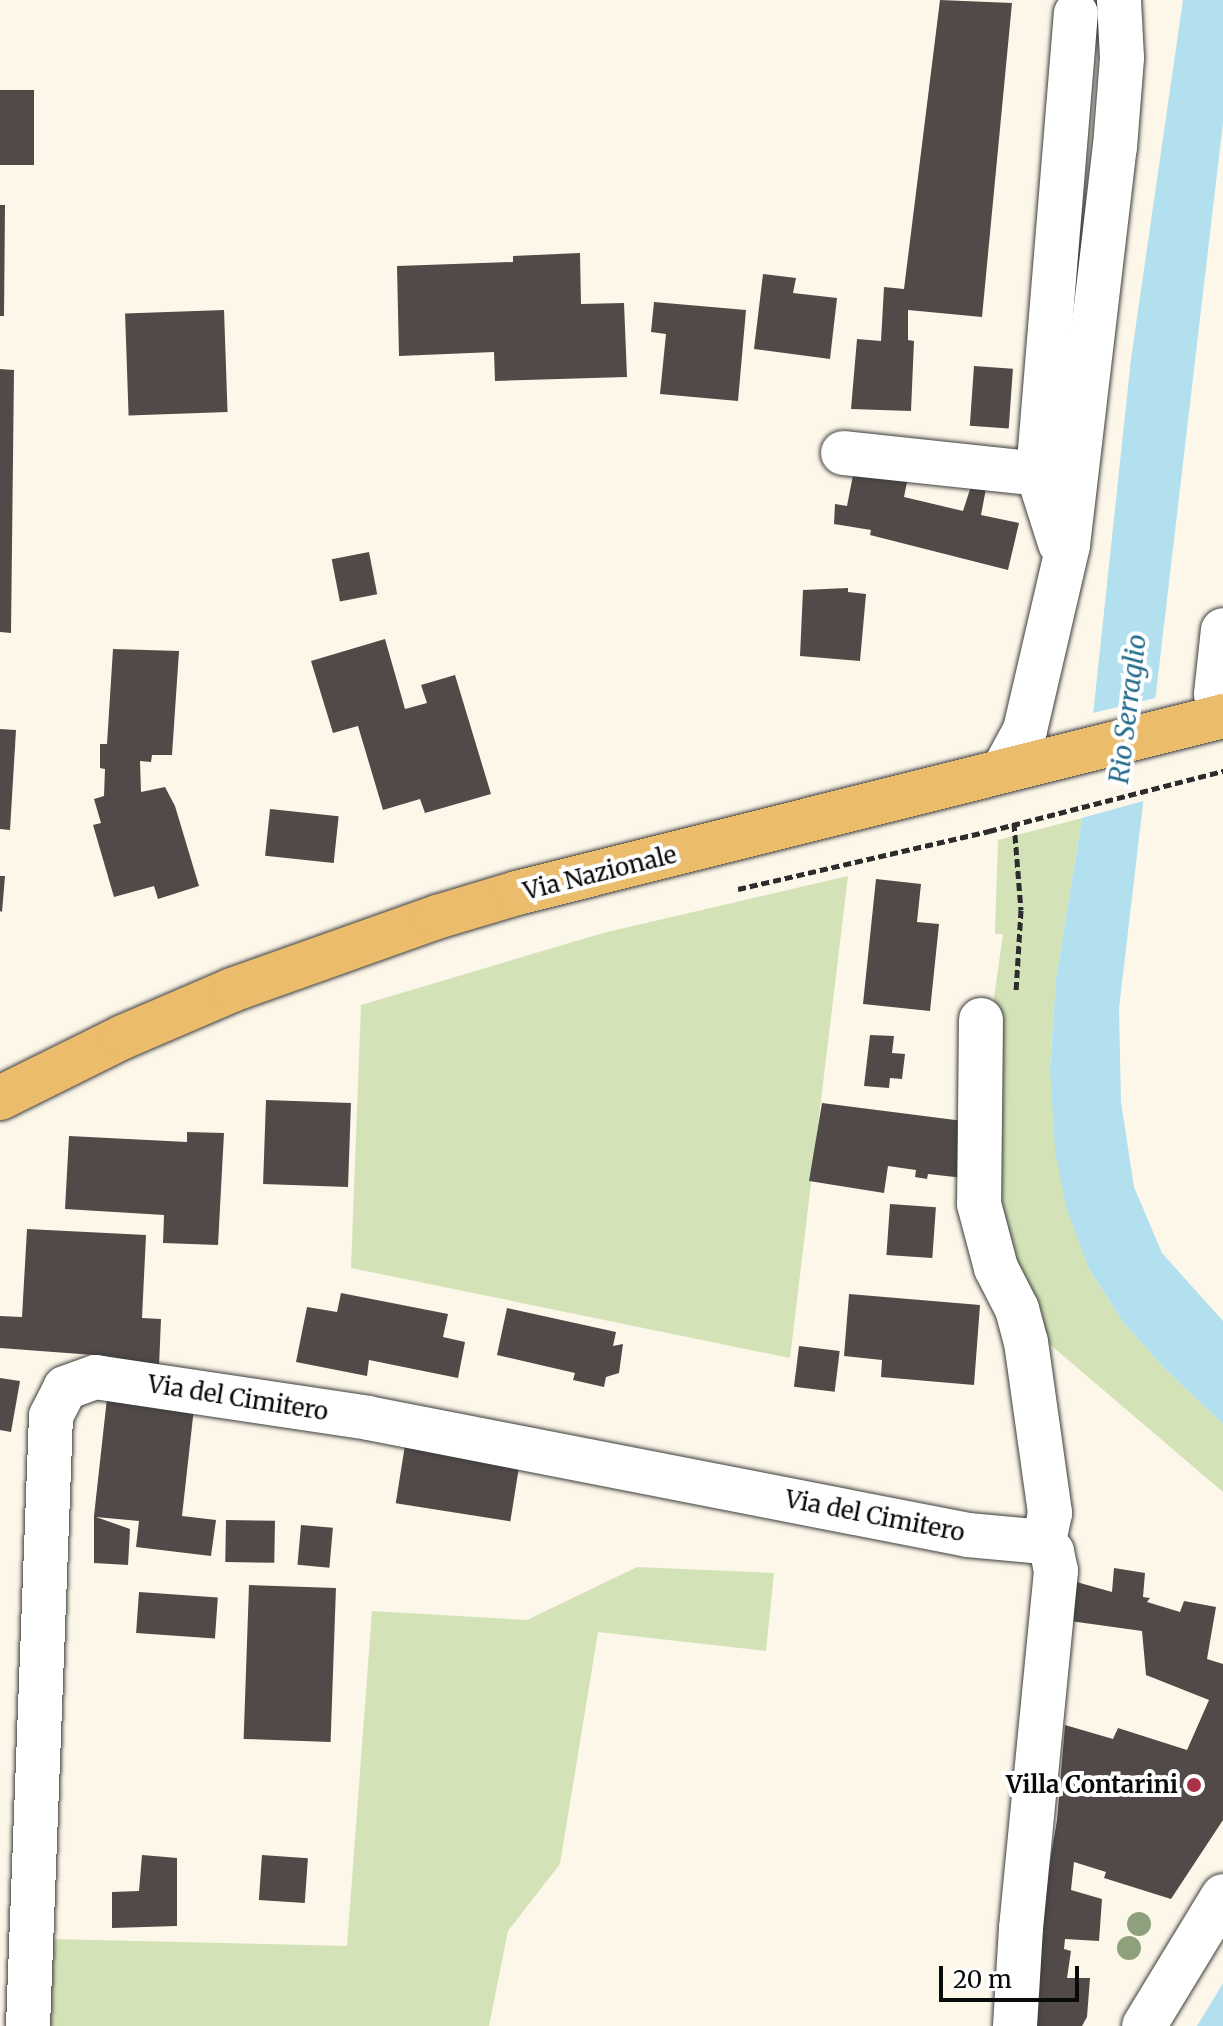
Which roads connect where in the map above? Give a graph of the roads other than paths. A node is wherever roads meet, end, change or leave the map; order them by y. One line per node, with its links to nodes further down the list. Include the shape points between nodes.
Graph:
1 (1119, 0): 5 (street, via 1122,58 1115,147)
2 (1076, 14): 4 (street)
3 (843, 453): 4 (street)
4 (1038, 474): 5 (street, via 1060,543)
5 (1068, 545): 8 (street, via 1025,730)
6 (1223, 630): 7 (street)
7 (1215, 718): 8 (main road, Via Nazionale)
8 (1003, 771): 10 (main road, Via Nazionale, via 437,917 232,990)
9 (981, 1020): 11 (street, via 979,1204 996,1268 1017,1309 1026,1342 1050,1513)
10 (0, 1098)
11 (1044, 1542): 13 (street, Via del Cimitero, via 968,1535 368,1418 95,1377 75,1381 59,1395 51,1416); 14 (street, via 1056,1571)
12 (1223, 1896): 15 (street)
13 (28, 2026)
14 (1015, 2026)
15 (1144, 2026)

